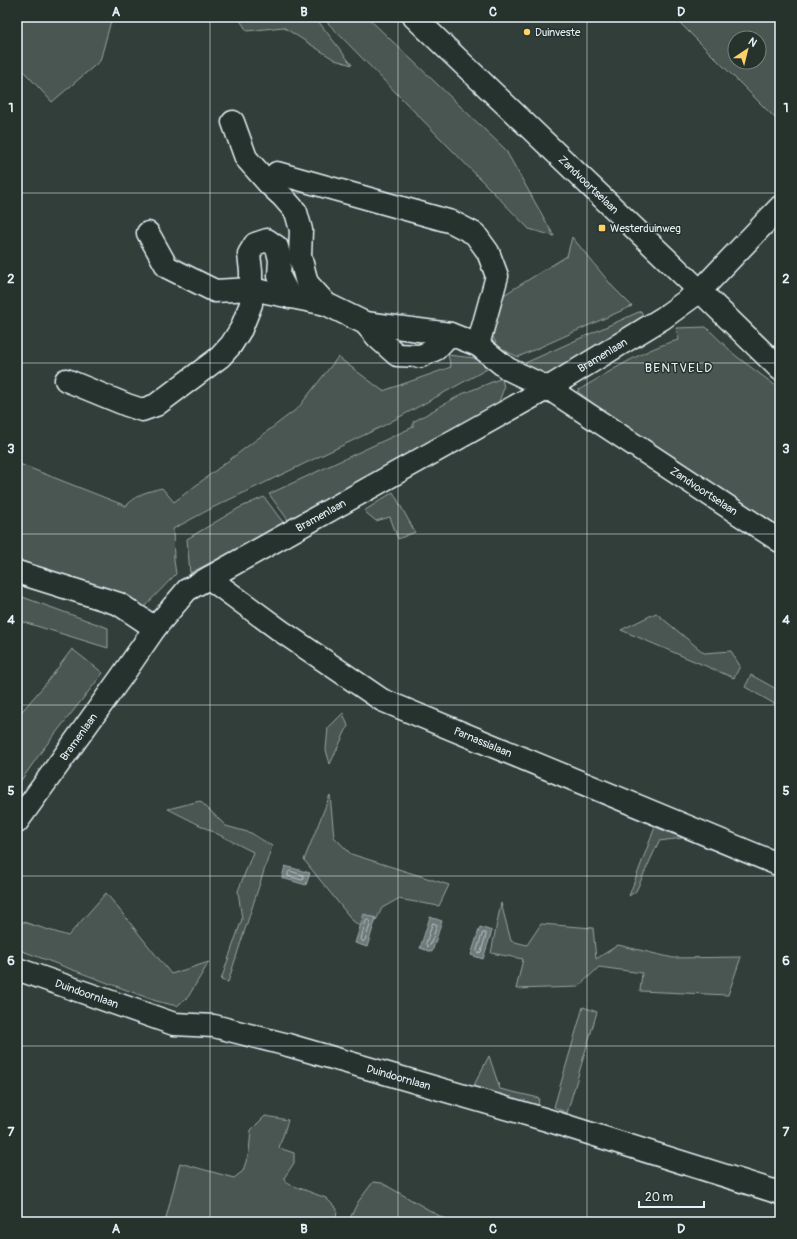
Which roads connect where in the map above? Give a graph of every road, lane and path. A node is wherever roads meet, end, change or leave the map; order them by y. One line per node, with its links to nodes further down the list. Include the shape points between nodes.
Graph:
1 (414, 17): 7 (street, Zandvoortselaan)
2 (233, 122): 9 (street, via 246,158 296,212 301,230 300,256 307,283)
3 (277, 173): 10 (street, via 452,222 475,234 488,252 497,276)
4 (780, 207): 7 (street)
5 (148, 233): 6 (street, via 167,267 215,291)
6 (251, 289): 8 (street); 8 (street, via 249,254 255,244 267,240 278,246 279,276); 12 (street, via 251,304 231,345 220,357 156,405 142,410)
7 (700, 291): 11 (street, Zandvoortselaan); 13 (street, Bramenlaan, via 663,318)
8 (290, 297): 9 (street)
9 (326, 304): 10 (street, Zandvoortselaan, via 365,323 450,334)
10 (478, 345): 13 (street, Zandvoortselaan, via 508,369)
11 (780, 369)
12 (66, 380)
13 (548, 388): 14 (street, Zandvoortselaan); 16 (street, Bramenlaan)
14 (780, 541)
15 (17, 572): 17 (street, via 119,604)
16 (209, 578): 17 (street, Bramenlaan, via 187,590); 19 (street, Parnassialaan, via 382,700)
17 (155, 628): 18 (street, Bramenlaan)
18 (17, 822)
19 (780, 865)
20 (17, 969): 21 (street, Duindoornlaan, via 174,1024 214,1026 295,1047 547,1120)
21 (780, 1193)

